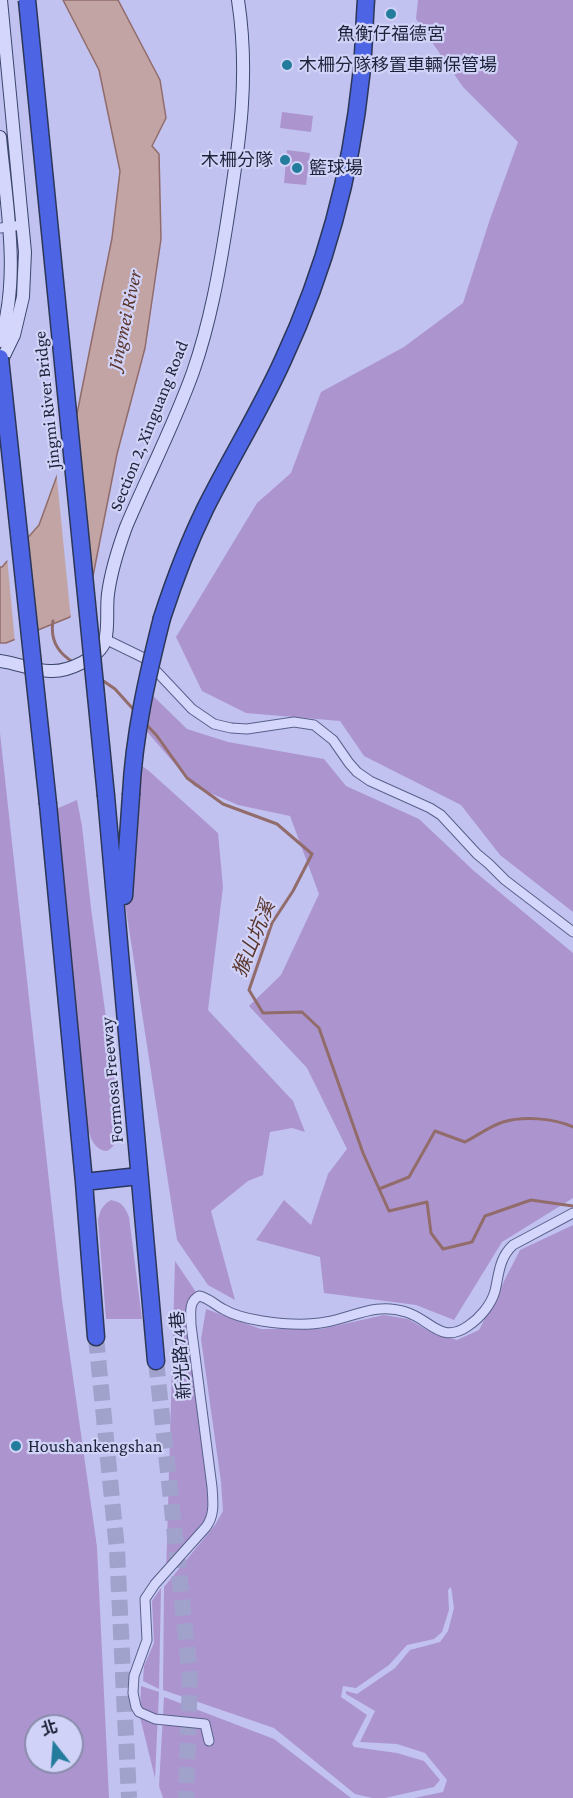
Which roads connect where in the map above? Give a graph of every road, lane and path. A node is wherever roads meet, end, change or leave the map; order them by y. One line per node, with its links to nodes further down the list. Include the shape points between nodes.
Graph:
1 (1, 0): 6 (street)
2 (27, 0): 13 (highway, Jingmi River Bridge, bridge)
3 (238, 0): 11 (street, Section 2, Xinguang Road, via 243,60 242,121 216,292 193,374 117,552)
4 (366, 0): 15 (highway, bridge, via 352,135 322,259 284,359 204,511 162,618 135,744)
5 (0, 137): 7 (street)
6 (22, 225): 7 (street); 10 (street, via 22,297 14,334)
7 (4, 227): 8 (street, via 10,294)
8 (0, 340)
9 (0, 358): 17 (highway, Formosa Freeway, bridge)
10 (0, 364)
11 (103, 644): 12 (street, via 84,662 51,672); 14 (street, via 144,658 192,709 214,723 246,729 294,722 314,725 333,740 357,772 441,815 505,880)
12 (0, 661)
13 (106, 796): 15 (highway, Formosa Freeway)
14 (573, 932)
15 (120, 942): 16 (highway, Formosa Freeway)
16 (139, 1176): 17 (highway); 20 (highway, Formosa Freeway)
17 (84, 1182): 19 (highway, Formosa Freeway)
18 (573, 1214): 21 (street, 新光路74巷, via 508,1250 487,1307 466,1328 455,1333 438,1331 415,1315 399,1310 364,1310 310,1324 238,1316 206,1297 199,1296 193,1301 191,1325 213,1513 206,1527 146,1599 147,1640 134,1676 134,1694 139,1712 156,1719 205,1724)
19 (96, 1337)
20 (156, 1361)
21 (209, 1741)

